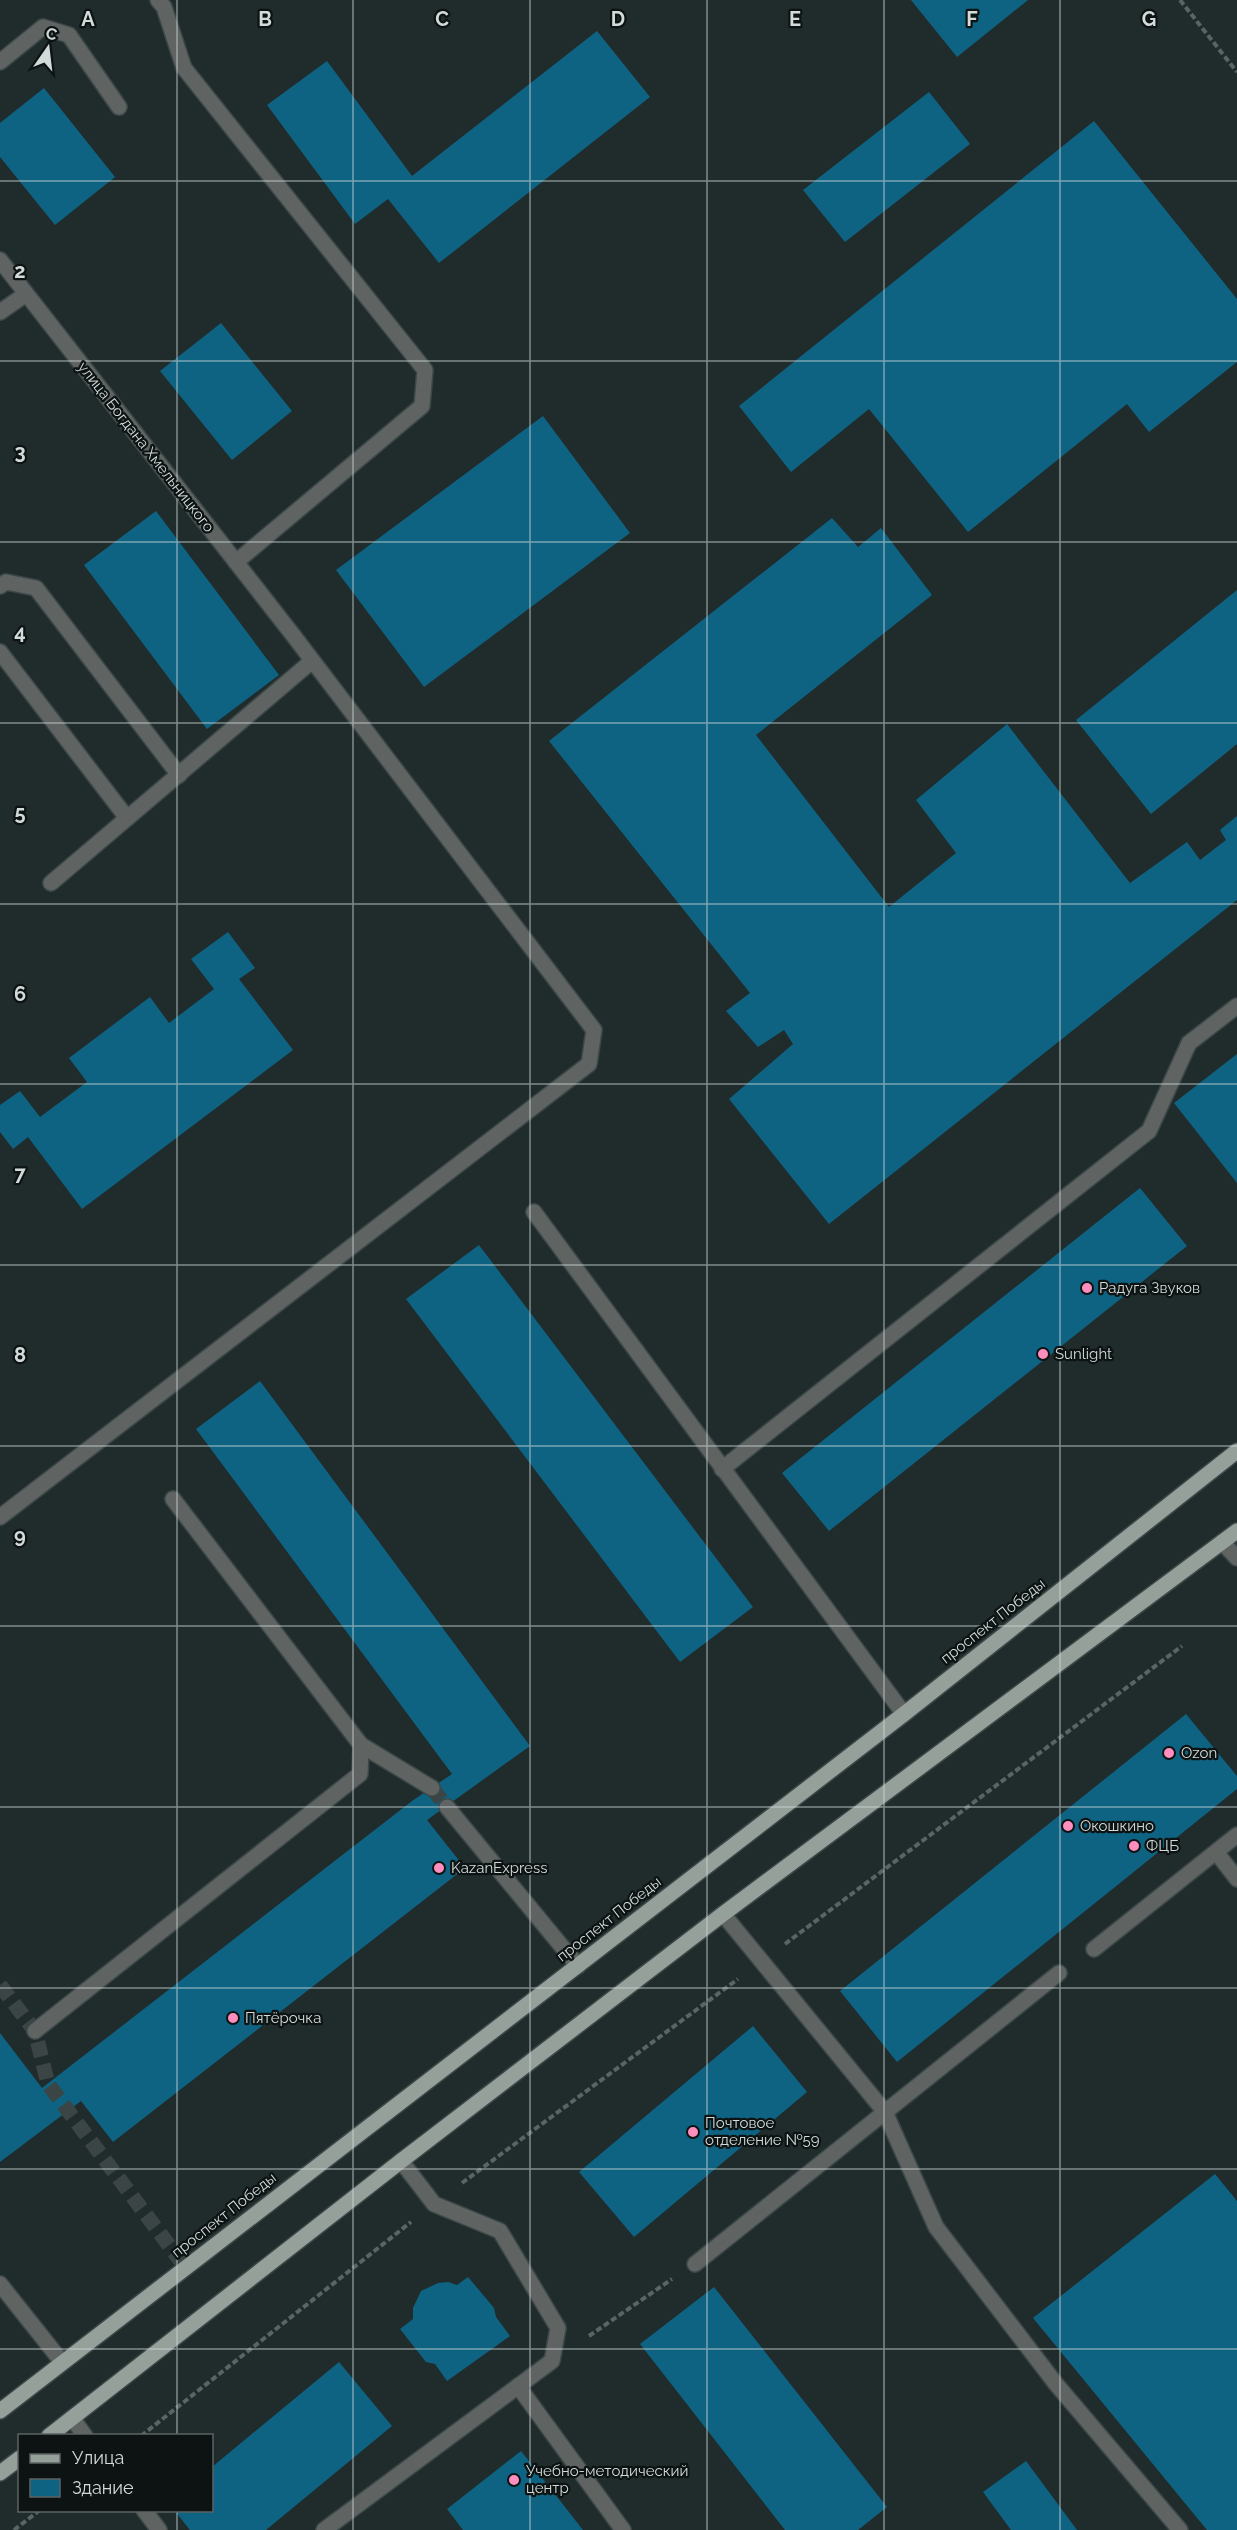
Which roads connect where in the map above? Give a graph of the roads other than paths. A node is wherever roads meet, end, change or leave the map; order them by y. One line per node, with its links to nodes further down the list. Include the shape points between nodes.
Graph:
1 (158, 0): 7 (street, via 164,7 184,68 425,370 422,406)
2 (0, 62): 3 (street, via 43,27 69,35)
3 (119, 107)
4 (0, 260): 5 (street, улица Богдана Хмельницкого)
5 (26, 294): 6 (street); 7 (street, улица Богдана Хмельницкого)
6 (0, 312)
7 (236, 562): 10 (street, улица Богдана Хмельницкого)
8 (0, 586): 11 (street, via 6,582 36,588)
9 (0, 652): 12 (street)
10 (312, 661): 11 (street); 19 (street, улица Богдана Хмельницкого, via 594,1030 589,1065)
11 (178, 774): 12 (street)
12 (127, 819): 13 (street)
13 (51, 883)
14 (1237, 1006): 17 (street, via 1189,1043 1149,1131)
15 (534, 1212): 17 (street)
16 (1237, 1451): 23 (main road, проспект Победы)
17 (722, 1469): 23 (street)
18 (173, 1499): 24 (street)
19 (0, 1517)
20 (1237, 1531): 21 (main road)
21 (1222, 1542): 22 (street); 30 (main road)
22 (1237, 1558)
23 (904, 1714): 32 (main road, проспект Победы)
24 (362, 1745): 25 (street); 34 (street, via 360,1774)
25 (432, 1788)
26 (447, 1807): 32 (street)
27 (1237, 1835): 28 (street)
28 (1216, 1852): 29 (street); 31 (street)
29 (1237, 1879)
30 (723, 1914): 35 (street); 36 (main road)
31 (1094, 1948)
32 (578, 1966): 39 (main road, проспект Победы)
33 (1059, 1973): 35 (street)
34 (35, 2031)
35 (885, 2112): 37 (street); 51 (street, via 936,2227 1056,2384)
36 (401, 2161): 40 (street, via 435,2204 500,2232 558,2328 552,2361); 42 (main road)
37 (695, 2264)
38 (0, 2284): 39 (street)
39 (62, 2362): 41 (main road, проспект Победы)
40 (518, 2386): 49 (street); 50 (street)
41 (0, 2410)
42 (72, 2418): 43 (main road); 44 (street)
43 (52, 2434)
44 (84, 2434)
45 (18, 2460): 46 (main road)
46 (0, 2473)
47 (145, 2512): 48 (street)
48 (159, 2530)
49 (324, 2530)
50 (623, 2530)
51 (1180, 2530)

